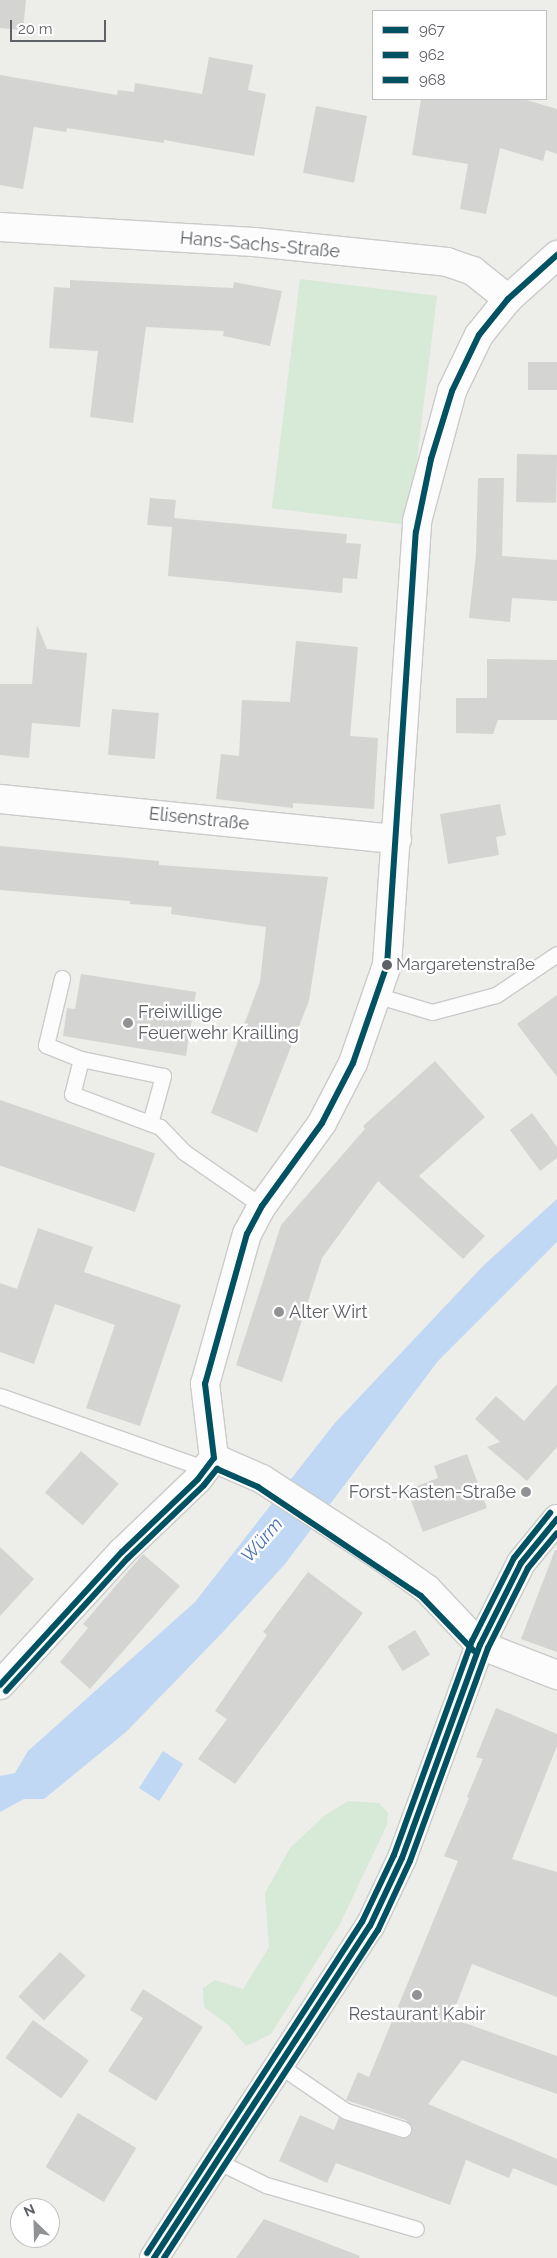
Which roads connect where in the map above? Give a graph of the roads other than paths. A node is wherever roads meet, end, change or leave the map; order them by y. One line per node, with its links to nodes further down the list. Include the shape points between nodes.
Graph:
1 (0, 227): 3 (street, Hans-Sachs-Straße, via 254,242 447,262 473,271)
2 (557, 255): 3 (street)
3 (508, 299): 5 (street, via 479,335 452,390 417,521)
4 (0, 799): 5 (street, Elisenstraße)
5 (397, 839): 8 (street, via 390,943)
6 (557, 954): 8 (lane, via 496,995 432,1012)
7 (62, 978): 9 (lane, via 46,1045)
8 (379, 996): 11 (street, via 353,1064 322,1123)
9 (80, 1059): 10 (lane, via 72,1094); 10 (lane, via 163,1076)
10 (150, 1123): 11 (lane, via 160,1127 184,1152)
11 (262, 1206): 13 (street, via 247,1234 205,1384)
12 (0, 1396): 13 (lane)
13 (210, 1463): 15 (street, via 262,1479 379,1555 427,1589); 17 (street, via 122,1552)
14 (557, 1520): 15 (street, via 521,1563)
15 (480, 1645): 16 (street); 18 (street, via 402,1858 374,1917)
16 (557, 1675)
17 (0, 1685)
18 (280, 2066): 19 (lane, via 346,2111); 20 (street)
19 (402, 2129)
20 (217, 2161): 21 (lane, via 266,2186); 22 (street)
21 (416, 2229)
22 (154, 2258)

